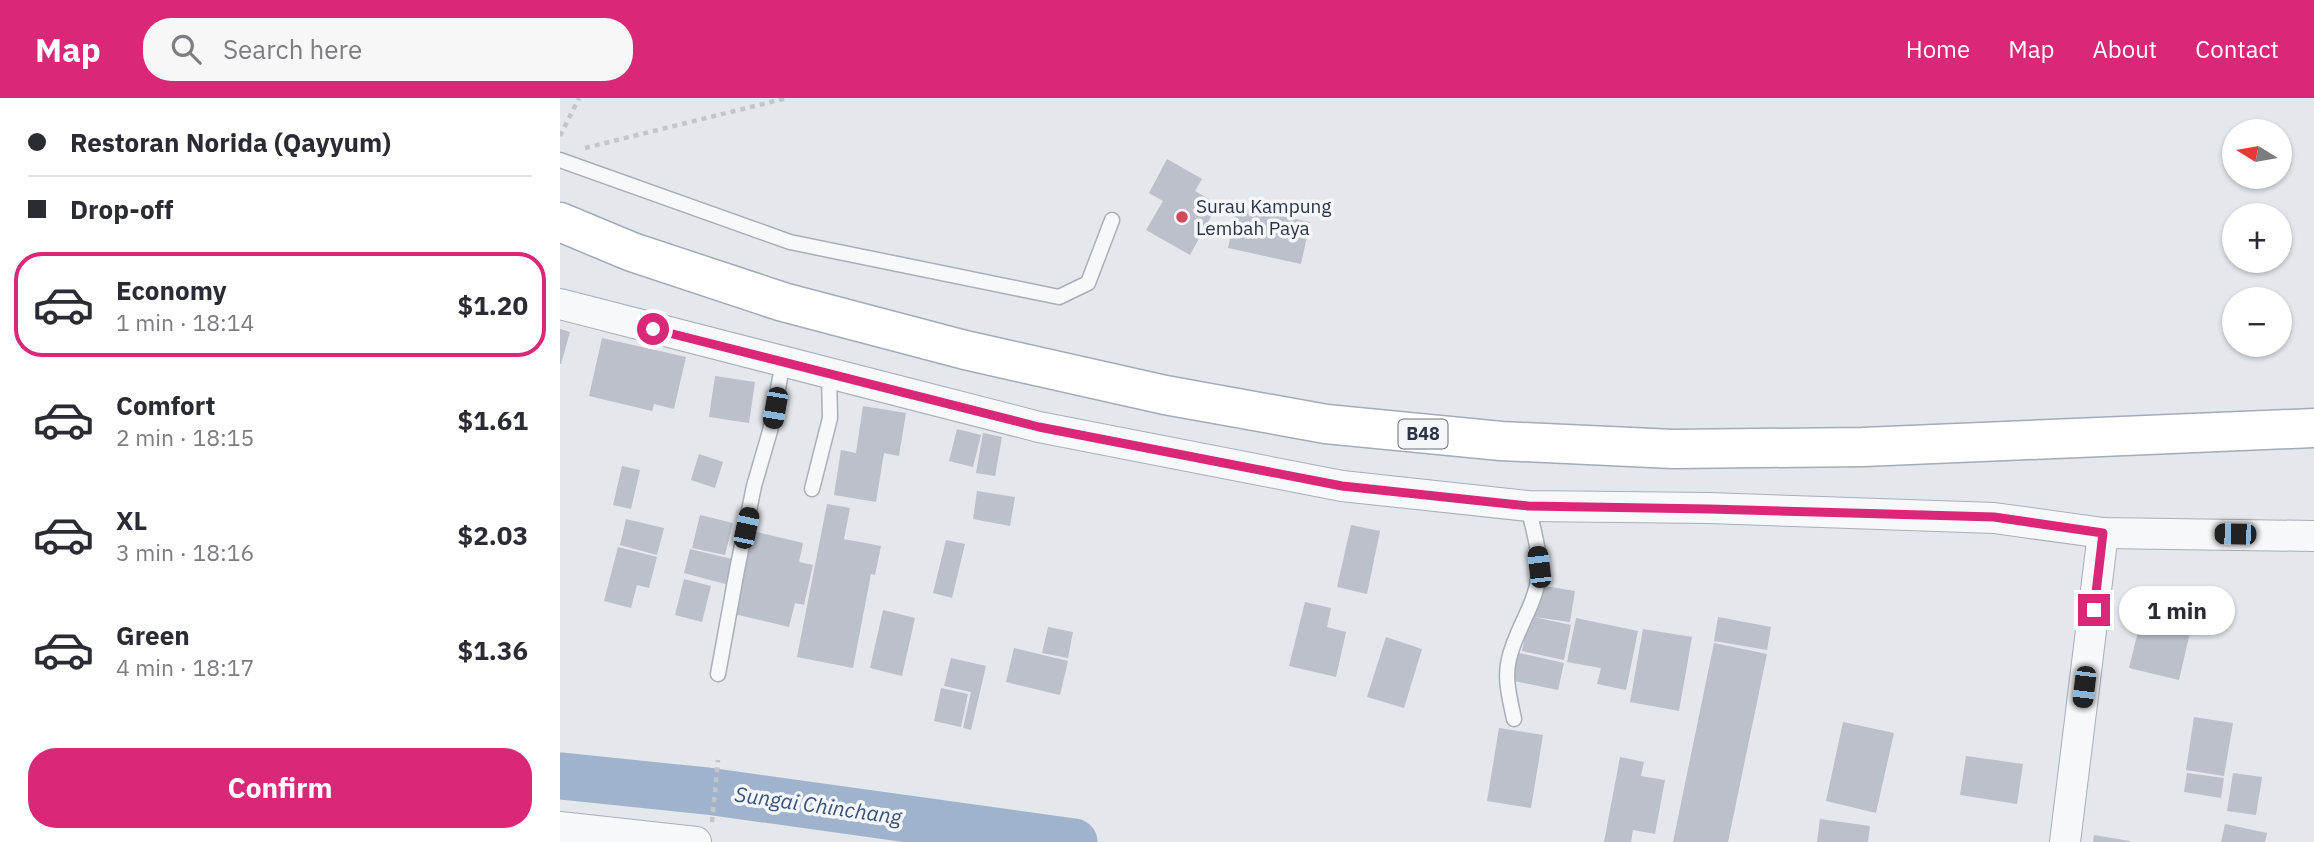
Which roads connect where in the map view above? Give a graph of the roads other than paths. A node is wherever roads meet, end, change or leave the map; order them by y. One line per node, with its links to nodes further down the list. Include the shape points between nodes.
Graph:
1 (560, 160): 2 (lane, via 790,242 1059,297 1088,282)
2 (1112, 220)
3 (560, 222): 7 (main road, B48, via 632,252 796,306 1165,395 1326,424 1501,441 1672,449 1863,447)
4 (560, 304): 5 (street)
5 (783, 362): 6 (street); 12 (lane)
6 (829, 374): 8 (lane, via 830,418); 9 (street, via 1039,427 1342,486)
7 (2314, 428)
8 (812, 489)
9 (1528, 506): 10 (street, via 1994,517); 13 (lane, via 1539,567 1532,602 1509,657 1507,682)
10 (2103, 533): 11 (street); 16 (street)
11 (2314, 536)
12 (718, 674)
13 (1514, 719)
14 (560, 827): 15 (street)
15 (696, 842)
16 (2065, 842)

